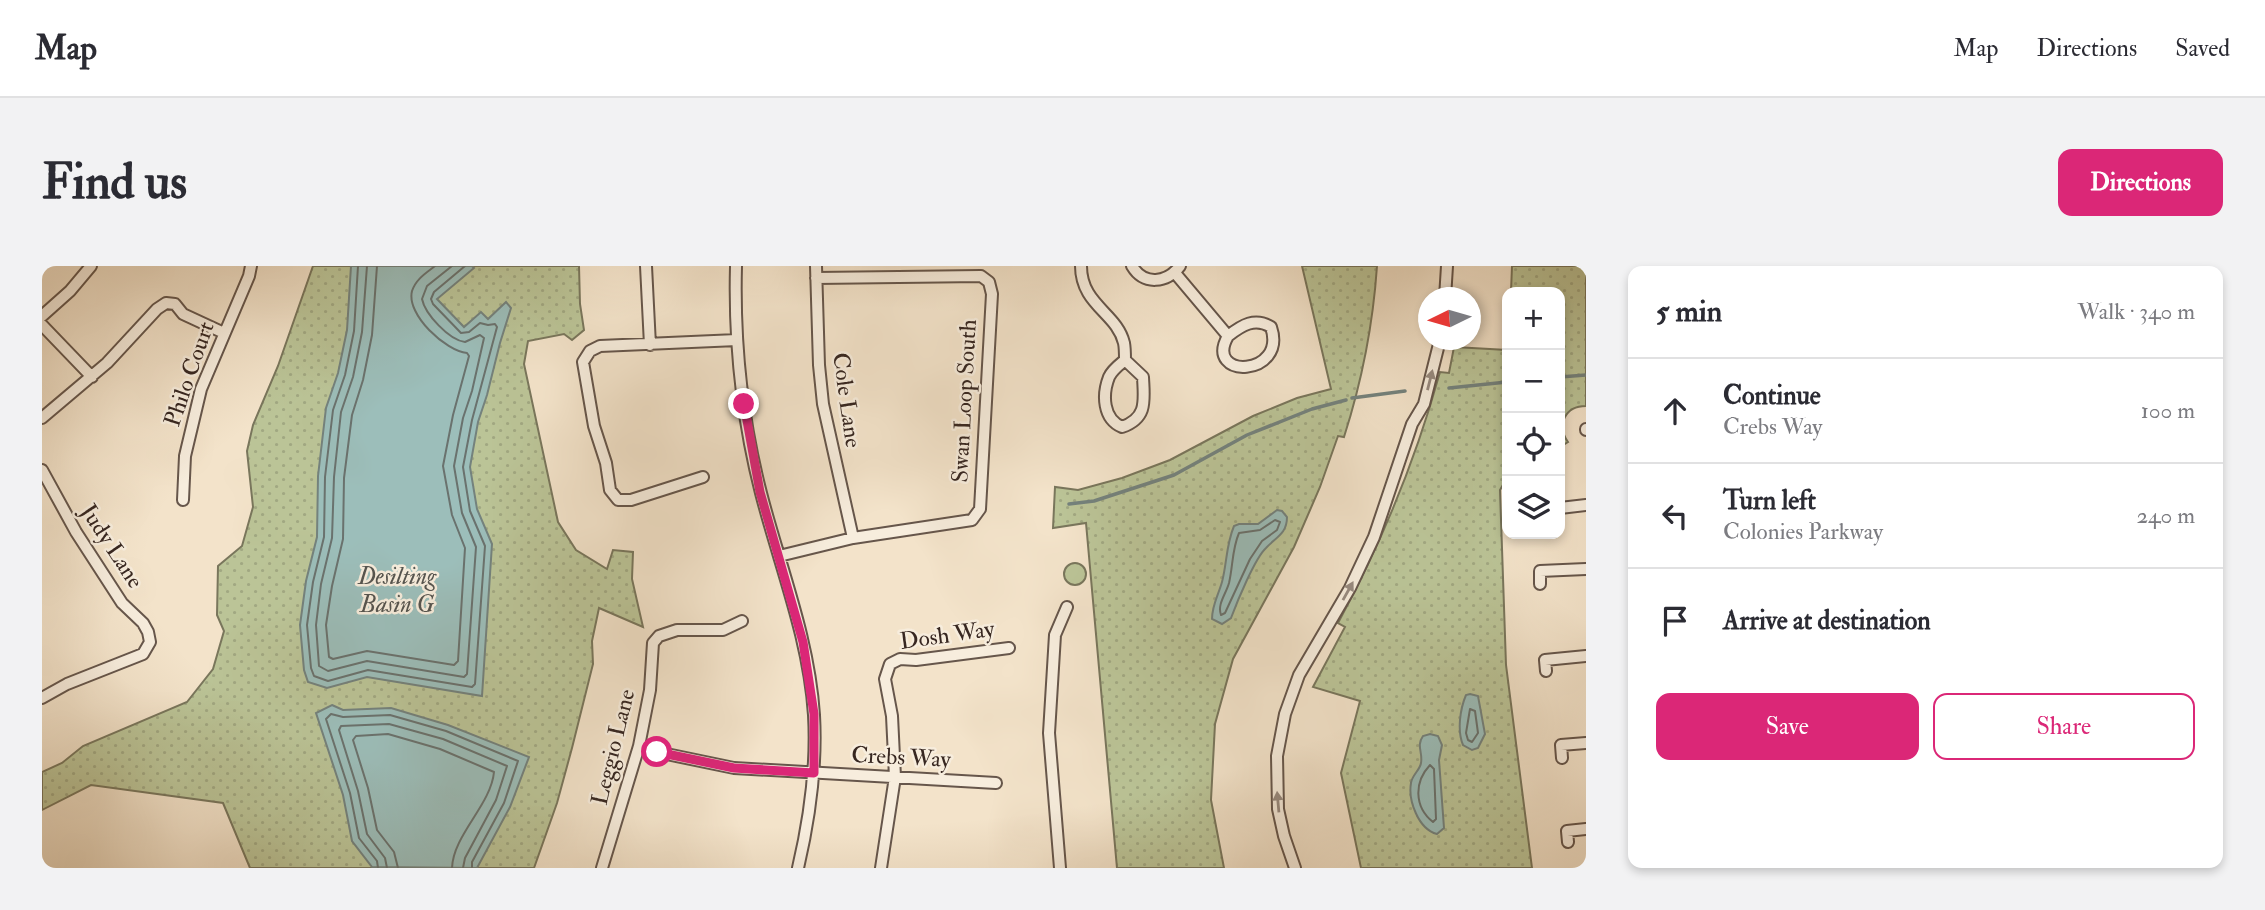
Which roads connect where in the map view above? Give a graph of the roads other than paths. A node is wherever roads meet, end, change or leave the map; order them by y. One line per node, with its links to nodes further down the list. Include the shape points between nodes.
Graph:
1 (91, 266): 11 (street)
2 (251, 266): 13 (street, Philo Court)
3 (646, 266): 16 (street)
4 (736, 266): 15 (street)
5 (1081, 266): 18 (street, via 1091,300 1118,328)
6 (1132, 266): 8 (street, via 1149,280 1167,278)
7 (1447, 266): 10 (street)
8 (1177, 270): 14 (street)
9 (816, 272): 26 (street, Cole Lane, via 823,404); 26 (street, Swan Loop South, via 981,276 989,282 992,294 980,509 972,520)
10 (1446, 287)
11 (42, 316)
12 (42, 325): 19 (street)
13 (224, 333): 19 (street, via 166,303); 23 (street, Philo Court, via 191,426)
14 (1228, 336): 14 (street, via 1224,343 1227,362 1243,369 1261,363 1274,336 1271,327 1256,322)
15 (737, 340): 16 (street); 27 (street, via 751,446)
16 (650, 345): 22 (street, via 600,346 583,362 610,490 618,500 631,500)
17 (1438, 350): 48 (street, one-way to 17, via 1278,800 1277,756 1285,714 1299,675 1374,537 1412,424 1424,404)
18 (1125, 360): 18 (street, via 1110,376 1106,395 1107,414 1122,427 1141,415 1144,399 1143,377)
19 (92, 377): 20 (street)
20 (42, 418)
21 (42, 470): 35 (street, Judy Lane, via 76,532 122,603 143,623 150,642 143,654)
22 (703, 477)
23 (183, 500)
24 (1586, 505): 25 (street)
25 (1565, 507)
26 (853, 538): 27 (street)
27 (779, 556): 39 (street, via 805,654 814,714)
28 (1586, 569): 29 (street, via 1540,571)
29 (1540, 584)
30 (1067, 607): 47 (street, via 1055,635 1049,733)
31 (742, 621): 37 (street, Leggio Lane, via 723,630 677,630 653,643)
32 (1009, 648): 40 (street, Dosh Way, via 900,659 890,664 886,678)
33 (1586, 656): 34 (street, via 1545,660)
34 (1546, 671)
35 (42, 698)
36 (1586, 743): 38 (street, via 1561,745)
37 (639, 747): 39 (street, Crebs Way, via 734,768); 44 (street, Leggio Lane)
38 (1562, 758)
39 (814, 773): 40 (street, Crebs Way); 45 (street)
40 (895, 777): 41 (street, Crebs Way); 46 (street)
41 (996, 783)
42 (1586, 829): 43 (street, via 1567,831)
43 (1568, 842)
44 (602, 868)
45 (798, 868)
46 (881, 868)
47 (1060, 868)
48 (1295, 868)

